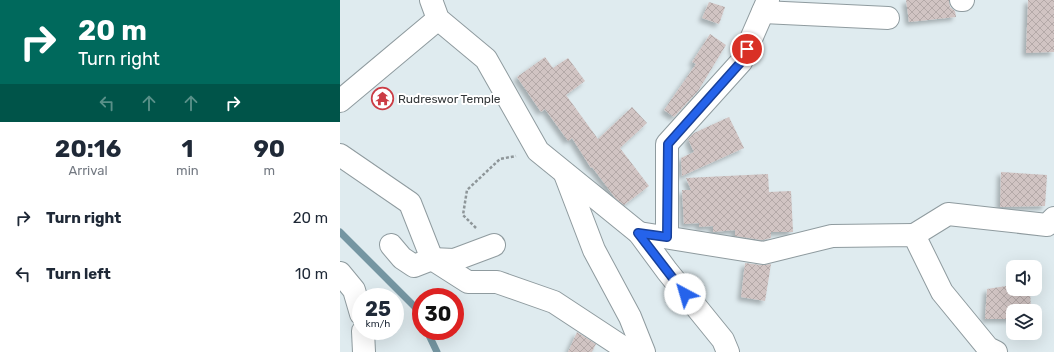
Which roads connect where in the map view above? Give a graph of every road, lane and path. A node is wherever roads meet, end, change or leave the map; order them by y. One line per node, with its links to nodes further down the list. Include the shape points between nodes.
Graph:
1 (765, 6): 3 (street); 11 (street, via 741,62 668,144)
2 (435, 10): 4 (street); 5 (street, via 486,59)
3 (888, 18)
4 (340, 101)
5 (538, 151): 7 (street); 13 (path, via 500,159 467,190 463,215)
6 (340, 154): 14 (street, via 410,203)
7 (564, 172): 9 (street); 20 (street, via 594,250 627,311)
8 (1054, 218): 10 (street, via 1046,225 948,214)
9 (638, 233): 11 (street); 21 (street, via 723,340)
10 (914, 235): 11 (street, via 832,236 763,253); 22 (street, via 942,292 988,348)
11 (667, 237)
12 (391, 245): 14 (street, via 402,258 414,266)
13 (494, 245): 14 (street, via 454,260)
14 (432, 259): 19 (street, via 468,282 497,282 554,302)
15 (340, 273): 16 (street)
16 (352, 288)
17 (363, 340): 18 (street)
18 (364, 352)
19 (630, 352)
20 (644, 352)
21 (728, 352)
22 (996, 352)

